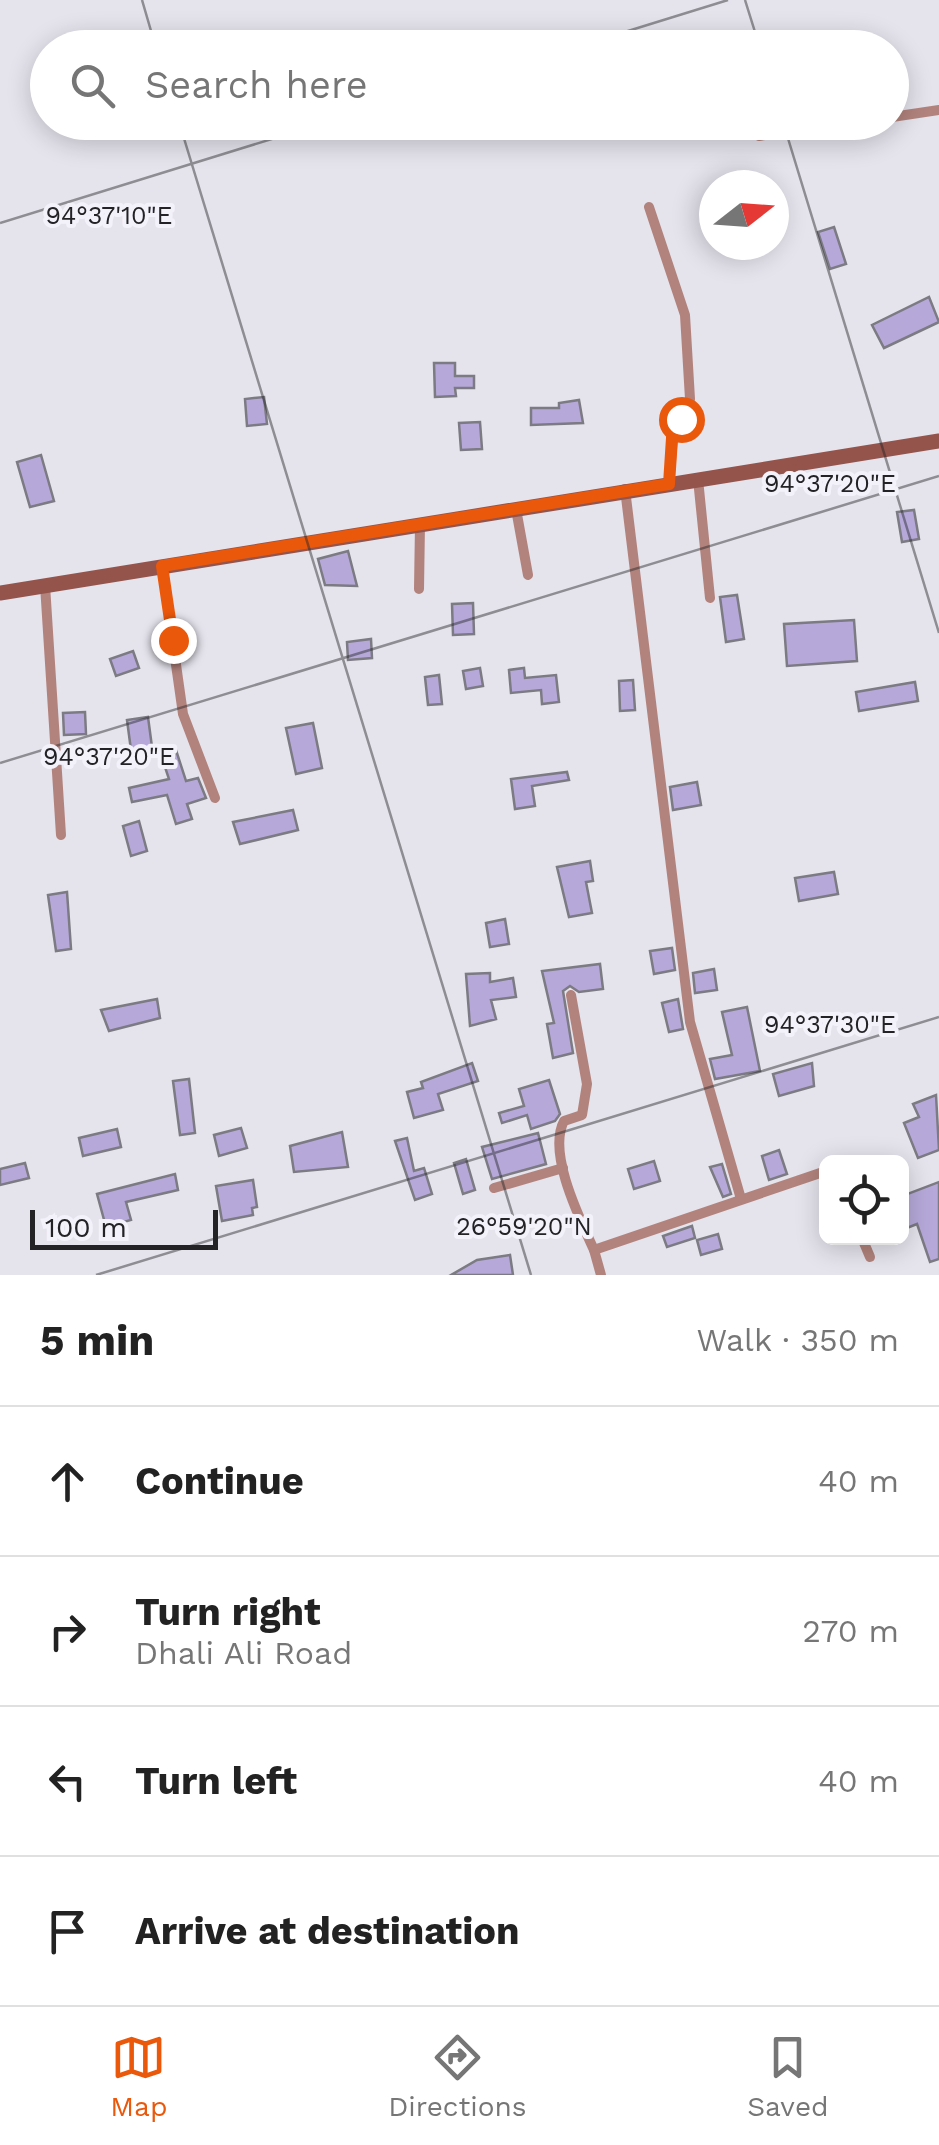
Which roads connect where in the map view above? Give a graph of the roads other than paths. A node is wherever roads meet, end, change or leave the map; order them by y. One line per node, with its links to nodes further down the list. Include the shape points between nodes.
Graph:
1 (939, 110): 2 (street)
2 (909, 114)
3 (650, 207): 6 (street, via 685,315 690,399 672,438)
4 (939, 441): 5 (street)
5 (698, 480): 6 (street); 15 (street)
6 (669, 484): 7 (street)
7 (625, 490): 8 (street); 22 (street, via 690,1022)
8 (516, 509): 9 (street); 11 (street)
9 (420, 524): 10 (street); 13 (street)
10 (162, 566): 12 (street); 16 (street, via 184,714)
11 (528, 574)
12 (45, 586): 14 (street); 17 (street)
13 (419, 589)
14 (0, 593)
15 (710, 598)
16 (215, 798)
17 (61, 835)
18 (572, 996): 19 (street, via 588,1084 582,1116 564,1121 559,1131)
19 (563, 1168): 21 (street); 24 (street)
20 (819, 1173): 22 (street)
21 (494, 1188)
22 (742, 1199): 24 (street)
23 (865, 1245): 25 (street)
24 (594, 1250): 26 (street)
25 (870, 1257)
26 (601, 1275)

